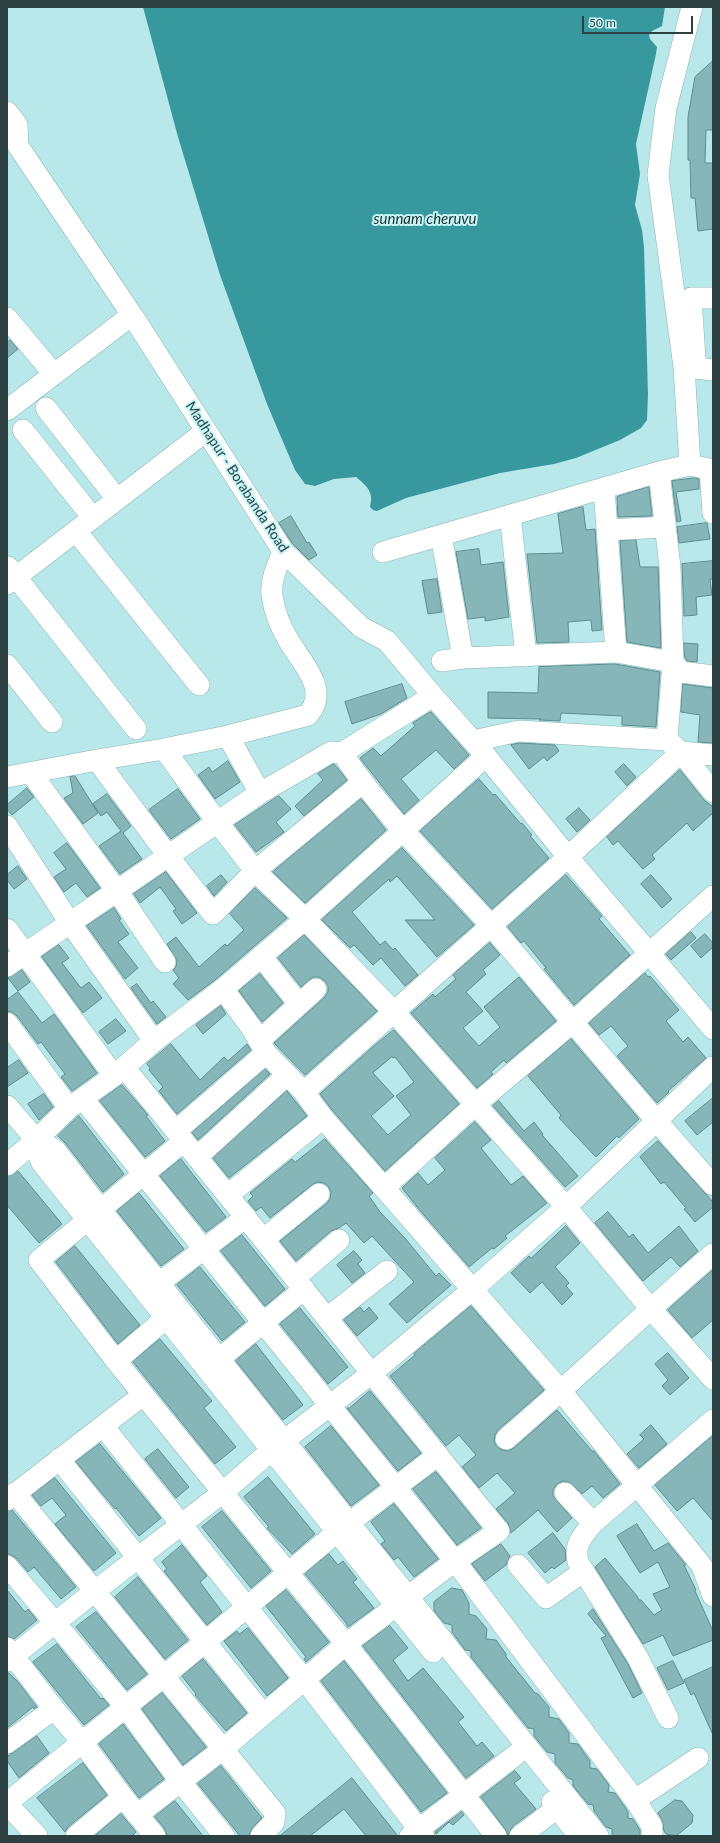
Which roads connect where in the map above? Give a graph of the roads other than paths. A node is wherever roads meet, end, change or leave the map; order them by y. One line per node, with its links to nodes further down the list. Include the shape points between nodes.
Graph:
1 (692, 7): 11 (street, via 666,108 658,175 684,367)
2 (7, 112): 3 (street, Madhapur - Borabanda Road, via 16,125)
3 (12, 143): 5 (street, Madhapur - Borabanda Road)
4 (713, 298): 7 (street, via 691,298)
5 (132, 315): 8 (street); 13 (street, Madhapur - Borabanda Road)
6 (7, 318): 8 (street)
7 (705, 369): 11 (street, via 699,414)
8 (53, 373): 10 (street)
9 (46, 408): 18 (street)
10 (7, 410)
11 (687, 425): 14 (street)
12 (23, 430): 21 (street)
13 (206, 431): 18 (street); 26 (street, Madhapur - Borabanda Road)
14 (690, 465): 15 (street); 16 (street)
15 (712, 470): 19 (street)
16 (659, 472): 17 (street); 22 (street)
17 (604, 488): 20 (street); 23 (street)
18 (117, 499): 21 (street)
19 (713, 513)
20 (510, 515): 25 (street); 30 (street)
21 (93, 518): 24 (street)
22 (665, 527): 23 (street); 33 (street, via 670,567)
23 (607, 530): 29 (street)
24 (76, 531): 28 (street); 36 (street)
25 (441, 535): 27 (street); 31 (street)
26 (285, 552): 37 (street, Madhapur - Borabanda Road, via 361,627 388,641); 40 (street, via 272,587 272,596 284,632 313,679 316,701 308,715)
27 (383, 552)
28 (10, 576): 39 (street)
29 (616, 652): 30 (street); 33 (street)
30 (526, 656): 31 (street)
31 (464, 658): 32 (street)
32 (442, 661)
33 (673, 662): 35 (street, via 681,672); 41 (street)
34 (7, 665): 38 (street)
35 (713, 676)
36 (199, 685)
37 (433, 696): 42 (street, Madhapur - Borabanda Road); 44 (street)
38 (52, 722)
39 (136, 729)
40 (228, 736): 43 (street); 51 (street)
41 (674, 746): 42 (street, via 519,731); 45 (street); 50 (street); 56 (street)
42 (480, 748): 53 (street); 56 (street, Madhapur - Borabanda Road)
43 (164, 749): 46 (street); 52 (street)
44 (342, 753): 49 (street); 51 (street, via 331,752)
45 (713, 755)
46 (97, 760): 47 (street); 55 (street)
47 (31, 773): 48 (street); 58 (street)
48 (7, 777)
49 (362, 784): 53 (street); 57 (street)
50 (713, 792)
51 (260, 793): 52 (street)
52 (218, 824): 55 (street); 57 (street)
53 (404, 831): 60 (street); 62 (street)
54 (11, 839): 61 (street)
55 (168, 857): 57 (street, via 213,914); 58 (street)
56 (568, 857): 62 (street); 64 (street, Madhapur - Borabanda Road)
57 (255, 871): 60 (street)
58 (117, 891): 61 (street); 67 (street)
59 (713, 896): 64 (street)
60 (305, 919): 66 (street); 72 (street)
61 (70, 923): 65 (street); 76 (street)
62 (491, 926): 72 (street); 73 (street)
63 (7, 929): 65 (street)
64 (649, 953): 73 (street); 75 (street, Madhapur - Borabanda Road)
65 (25, 954): 68 (street); 79 (street)
66 (261, 956): 69 (street); 71 (street)
67 (165, 962)
68 (7, 966)
69 (223, 989): 76 (street); 77 (street)
70 (316, 989): 71 (street)
71 (299, 1004): 77 (street)
72 (394, 1012): 81 (street); 83 (street)
73 (573, 1022): 83 (street); 86 (street)
74 (7, 1023): 82 (street)
75 (713, 1029)
76 (154, 1041): 79 (street)
77 (263, 1047): 80 (street); 87 (street)
78 (713, 1067): 86 (street)
79 (119, 1071): 82 (street); 87 (street)
80 (287, 1075): 81 (street); 89 (street)
81 (304, 1092): 85 (street)
82 (76, 1103): 88 (street); 91 (street)
83 (476, 1104): 93 (street); 96 (street)
84 (7, 1106): 88 (street)
85 (323, 1118): 93 (street); 95 (street)
86 (655, 1120): 92 (street); 96 (street)
87 (180, 1136): 89 (street); 91 (street)
88 (38, 1142): 90 (street); 97 (street, via 56,1151)
89 (197, 1157): 95 (street)
90 (7, 1164)
91 (143, 1174): 97 (street); 101 (street)
92 (713, 1185)
93 (384, 1188): 106 (street)
94 (319, 1194): 99 (street)
95 (228, 1196): 98 (street)
96 (566, 1207): 106 (street); 107 (street)
97 (95, 1215): 104 (street); 108 (street); 112 (street, via 39,1260)
98 (246, 1217): 99 (street); 101 (street)
99 (264, 1240): 105 (street)
100 (338, 1240): 105 (street)
101 (204, 1249): 104 (street); 110 (street)
102 (713, 1254): 107 (street)
103 (387, 1271): 109 (street)
104 (159, 1283): 111 (street)
105 (299, 1284): 109 (street); 110 (street)
106 (473, 1289): 113 (street); 115 (street)
107 (650, 1308): 114 (street); 115 (street)
108 (166, 1318): 112 (street); 121 (street)
109 (327, 1318): 113 (street)
110 (263, 1322): 111 (street); 117 (street)
111 (219, 1359): 121 (street)
112 (116, 1361): 116 (street)
113 (372, 1373): 117 (street); 122 (street)
114 (713, 1379)
115 (561, 1391): 120 (street); 124 (street)
116 (143, 1395): 119 (street); 126 (street)
117 (329, 1405): 121 (street); 125 (street)
118 (713, 1420): 124 (street)
119 (103, 1426): 123 (street); 130 (street)
120 (506, 1439)
121 (278, 1446): 126 (street); 131 (street)
122 (438, 1455): 125 (street); 133 (street, via 499,1531)
123 (59, 1459): 128 (street); 132 (street)
124 (637, 1485): 129 (street); 139 (street, via 702,1566)
125 (396, 1486): 131 (street); 133 (street)
126 (222, 1493): 130 (street); 137 (street)
127 (565, 1493): 129 (street)
128 (11, 1496): 138 (street)
129 (593, 1523): 136 (street, via 581,1537 576,1551 578,1562)
130 (182, 1524): 132 (street); 141 (street)
131 (343, 1528): 137 (street); 140 (street)
132 (137, 1558): 138 (street); 143 (street)
133 (455, 1560): 140 (street); 160 (street)
134 (518, 1565): 136 (street, via 546,1598)
135 (7, 1566): 142 (street)
136 (584, 1571): 151 (street, via 638,1658)
137 (288, 1573): 141 (street); 144 (street)
138 (95, 1591): 142 (street); 146 (street)
139 (712, 1591)
140 (401, 1601): 144 (street); 155 (street)
141 (247, 1606): 143 (street); 147 (street)
142 (55, 1622): 145 (street); 148 (street)
143 (206, 1642): 146 (street); 150 (street)
144 (346, 1644): 147 (street); 158 (street)
145 (9, 1655): 149 (street)
146 (164, 1676): 148 (street); 154 (street)
147 (304, 1679): 150 (street); 164 (street)
148 (125, 1706): 153 (street); 157 (street)
149 (54, 1708): 152 (street); 153 (street)
150 (262, 1714): 154 (street)
151 (668, 1718)
152 (7, 1742)
153 (82, 1742): 159 (street); 161 (street)
154 (223, 1749): 157 (street); 169 (street, via 275,1813 274,1822)
155 (521, 1751): 158 (street); 162 (street); 173 (street)
156 (698, 1758): 160 (street)
157 (180, 1781): 163 (street); 168 (street)
158 (464, 1795): 164 (street); 170 (street)
159 (123, 1797): 163 (street); 166 (street)
160 (635, 1800): 174 (street, via 652,1826)
161 (7, 1803): 165 (street)
162 (557, 1808): 171 (street); 172 (street)
163 (137, 1815): 167 (street)
164 (418, 1834)
165 (37, 1836)
166 (76, 1836)
167 (155, 1836)
168 (224, 1836)
169 (261, 1836)
170 (496, 1836)
171 (520, 1836)
172 (579, 1836)
173 (598, 1836)
174 (652, 1836)

